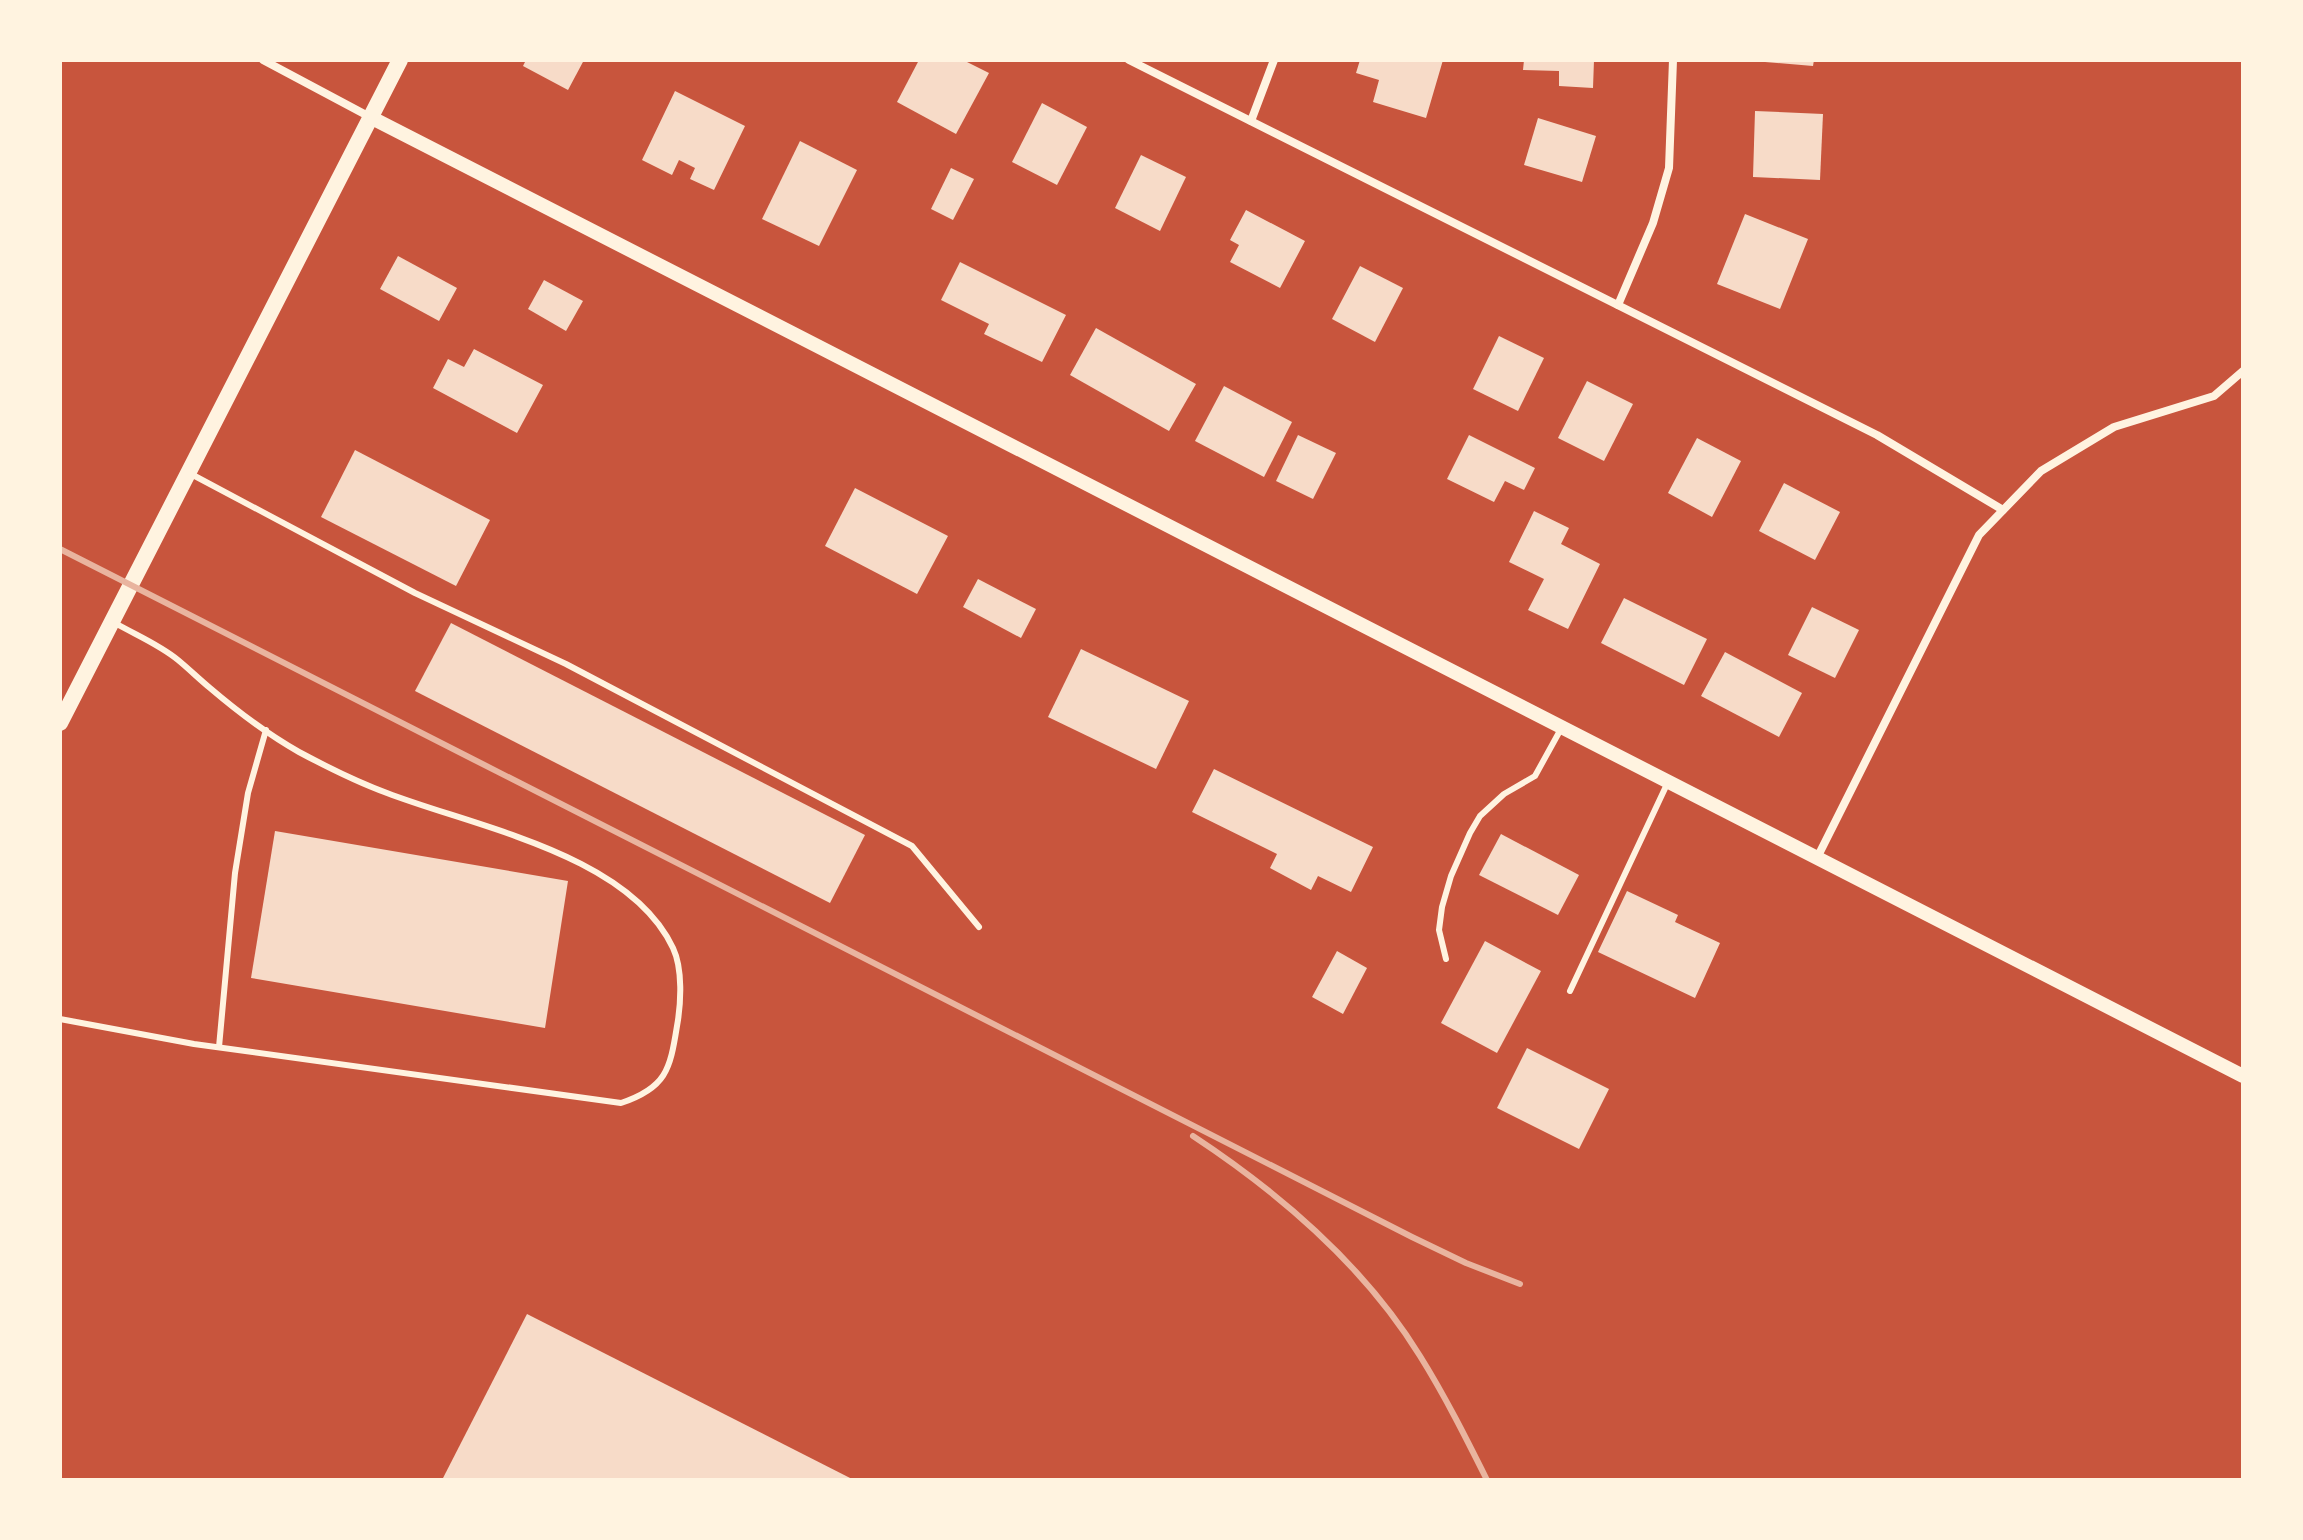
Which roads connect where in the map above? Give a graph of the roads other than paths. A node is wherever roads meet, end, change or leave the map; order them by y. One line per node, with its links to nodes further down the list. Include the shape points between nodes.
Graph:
1 (263, 60): 6 (street)
2 (400, 60): 6 (main road)
3 (1129, 60): 7 (street)
4 (1274, 60): 7 (street)
5 (1673, 60): 8 (street, via 1669,168 1653,223)
6 (370, 117): 10 (main road); 14 (street)
7 (1251, 121): 8 (street)
8 (1618, 305): 11 (street, via 1877,435)
9 (2243, 371): 11 (street, via 2214,396 2114,427 2041,471)
10 (188, 472): 12 (main road); 18 (lane, via 912,846)
11 (2003, 510): 17 (street, via 1979,535)
12 (112, 622): 13 (main road); 15 (lane, via 176,658)
13 (60, 723)
14 (1562, 727): 16 (street); 19 (lane, via 1535,776 1504,794 1470,833 1442,907 1439,930)
15 (266, 730): 22 (lane, via 248,793 235,873); 22 (lane, via 297,751 387,793 558,853 631,896 657,921 675,951 678,1020 671,1060 662,1076 646,1094 621,1103)
16 (1668, 782): 17 (street); 20 (lane)
17 (1817, 858): 23 (street)
18 (979, 927)
19 (1446, 959)
20 (1570, 991)
21 (60, 1019): 22 (lane)
22 (219, 1047)
23 (2243, 1076)

